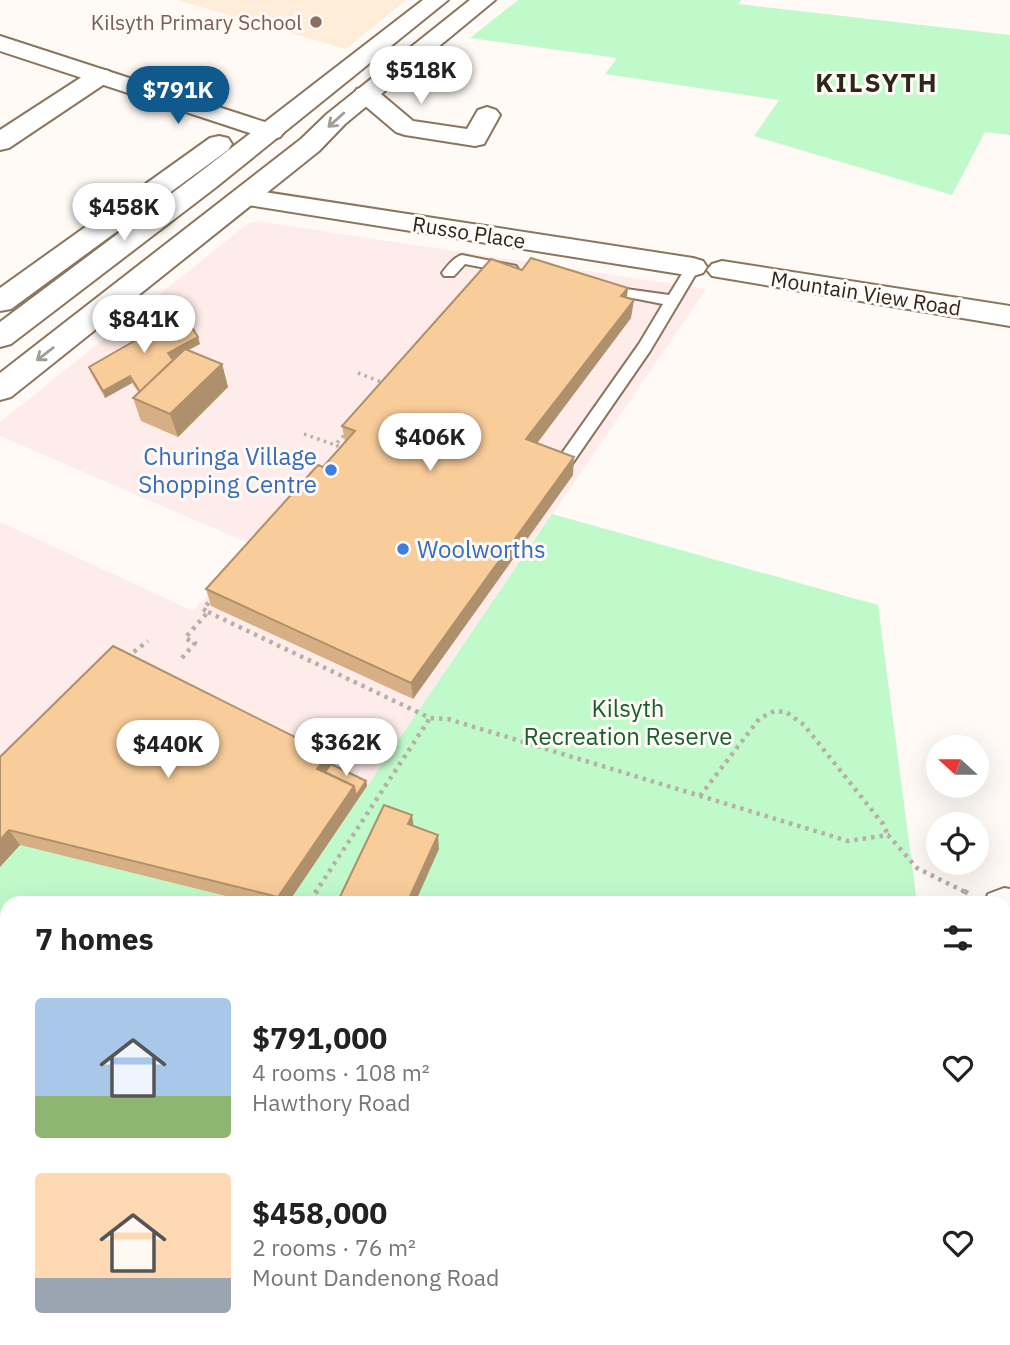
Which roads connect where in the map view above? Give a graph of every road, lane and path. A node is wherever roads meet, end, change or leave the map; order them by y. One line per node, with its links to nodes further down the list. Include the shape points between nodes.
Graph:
1 (437, 0): 7 (main road)
2 (484, 0): 5 (main road)
3 (1, 45): 4 (main road)
4 (100, 76): 7 (main road); 8 (main road)
5 (366, 94): 6 (main road, via 405,127 475,138); 10 (main road, one-way to 10)
6 (487, 115)
7 (271, 131): 10 (main road); 11 (main road)
8 (0, 142)
9 (219, 144): 18 (main road)
10 (310, 145): 12 (main road)
11 (205, 182): 12 (main road, Russo Place); 20 (main road)
12 (245, 197): 13 (main road, Russo Place); 23 (main road, one-way to 23)
13 (707, 268): 17 (lane); 19 (main road, Mountain View Road)
14 (527, 272): 15 (lane, via 461,258)
15 (449, 273)
16 (583, 283): 17 (lane, via 623,299)
17 (674, 301): 28 (lane)
18 (0, 302)
19 (1010, 316)
20 (0, 338)
21 (358, 373): 22 (path)
22 (389, 385)
23 (0, 389)
24 (353, 425): 26 (path)
25 (304, 434): 26 (path)
26 (335, 445): 27 (path, via 345,449)
27 (336, 459)
28 (559, 470)
29 (221, 589): 30 (path, via 203,609)
30 (208, 612): 33 (path, via 185,638 195,643); 34 (path)
31 (148, 641): 32 (path)
32 (125, 658)
33 (182, 658)
34 (430, 718): 35 (path, via 448,719); 37 (path)
35 (700, 796): 36 (path, via 848,841); 36 (path, via 760,719 774,711 786,712 804,725)
36 (888, 835): 38 (path, via 917,869)
37 (314, 896)
38 (976, 896)

